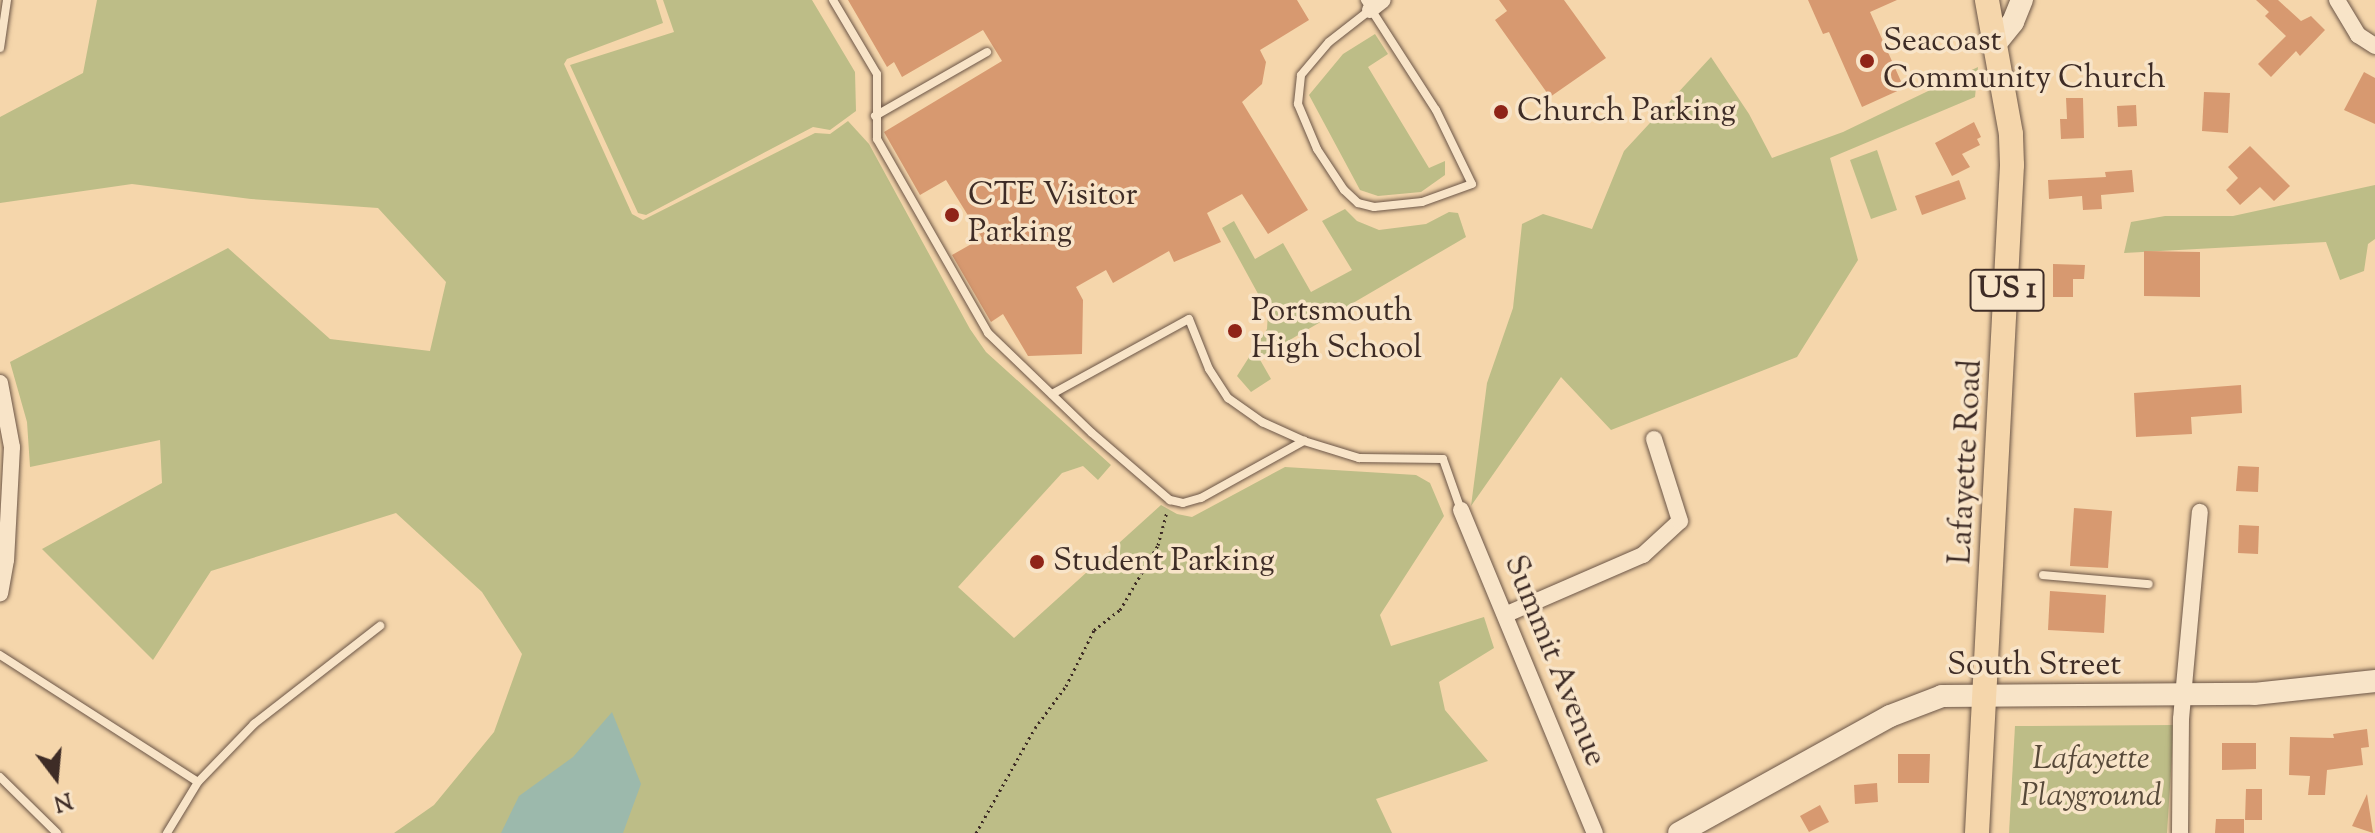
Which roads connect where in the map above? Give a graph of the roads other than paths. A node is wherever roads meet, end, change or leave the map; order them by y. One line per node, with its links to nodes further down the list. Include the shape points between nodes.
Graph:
1 (7, 0): 9 (lane)
2 (833, 0): 11 (lane, via 877,74)
3 (1987, 0): 7 (main road, Lafayette Road / US 1)
4 (2022, 0): 7 (street)
5 (2337, 0): 8 (street, via 2358,35)
6 (1373, 3): 6 (lane, via 1301,75 1298,104 1317,149 1344,190 1358,203 1374,207 1422,202 1472,184)
7 (1996, 43): 25 (main road, Lafayette Road / US 1, via 2012,165)
8 (2375, 46)
9 (0, 48)
10 (987, 52): 11 (lane)
11 (875, 116): 13 (lane, via 877,139 988,333)
12 (0, 383): 20 (street, via 12,447)
13 (1052, 394): 15 (lane, via 1170,500 1183,503); 15 (lane, via 1189,319 1209,369 1228,398 1262,422)
14 (1654, 439): 21 (street, via 1680,521 1643,555)
15 (1304, 441): 16 (lane, via 1359,458 1443,459)
16 (1461, 510): 21 (street, Summit Avenue)
17 (2200, 512): 26 (street)
18 (2043, 575): 19 (lane)
19 (2149, 584)
20 (0, 593)
21 (1507, 614): 31 (street, Summit Avenue)
22 (380, 626): 28 (lane, via 254,724)
23 (0, 655): 28 (lane)
24 (2375, 681): 26 (street, South Street)
25 (1985, 695): 26 (street, South Street); 32 (street, South Street, via 1942,696 1908,706); 33 (main road, Lafayette Road / US 1)
26 (2183, 696): 34 (street)
27 (0, 777): 29 (lane)
28 (198, 782): 30 (lane)
29 (57, 833)
30 (167, 833)
31 (1595, 833)
32 (1679, 833)
33 (1977, 833)
34 (2180, 833)

